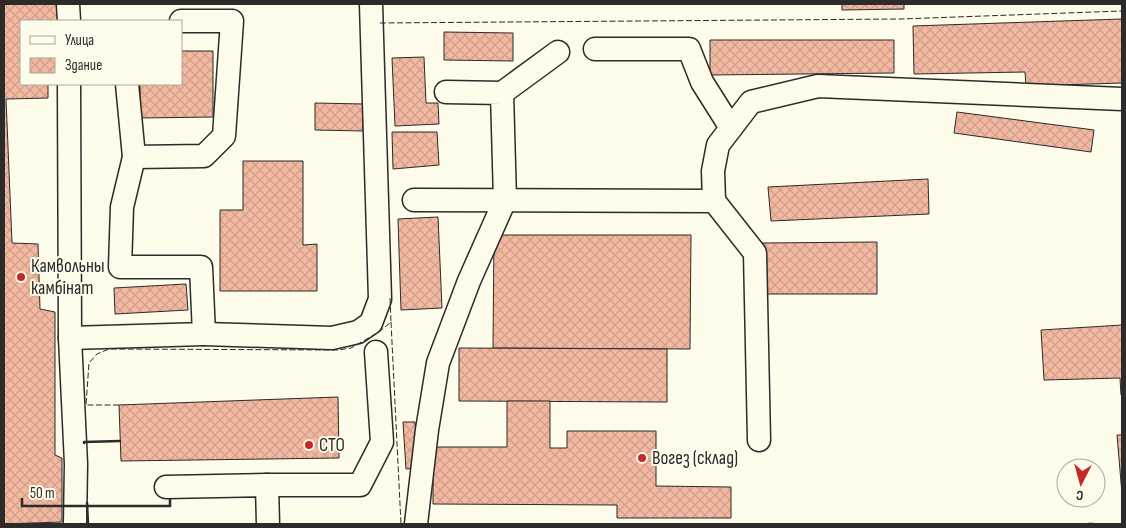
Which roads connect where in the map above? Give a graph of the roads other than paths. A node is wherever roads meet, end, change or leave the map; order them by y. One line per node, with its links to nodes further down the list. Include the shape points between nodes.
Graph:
1 (68, 4): 3 (lane)
2 (371, 4): 17 (lane, via 380,299 371,323 358,332 332,338)
3 (68, 20)
4 (182, 21): 13 (lane, via 232,21 224,136 204,156)
5 (594, 48): 12 (lane, via 690,49 702,82)
6 (558, 52): 10 (lane)
7 (69, 85): 18 (lane)
8 (127, 85): 13 (lane)
9 (446, 92): 10 (lane)
10 (502, 93): 15 (lane)
11 (1122, 99): 12 (lane, via 818,86 751,102)
12 (731, 128): 16 (lane, via 718,145 713,171)
13 (134, 157): 17 (lane, via 122,207 120,267 201,267)
14 (414, 200): 15 (lane)
15 (505, 200): 16 (lane); 25 (lane, via 469,281 438,363)
16 (714, 201): 20 (lane, via 755,253)
17 (204, 334): 18 (lane)
18 (70, 338): 23 (lane, via 76,464)
19 (376, 352): 21 (lane, via 382,442 360,485)
20 (759, 440)
21 (267, 485): 22 (lane); 24 (lane)
22 (166, 487)
23 (75, 524)
24 (268, 524)
25 (416, 524)

